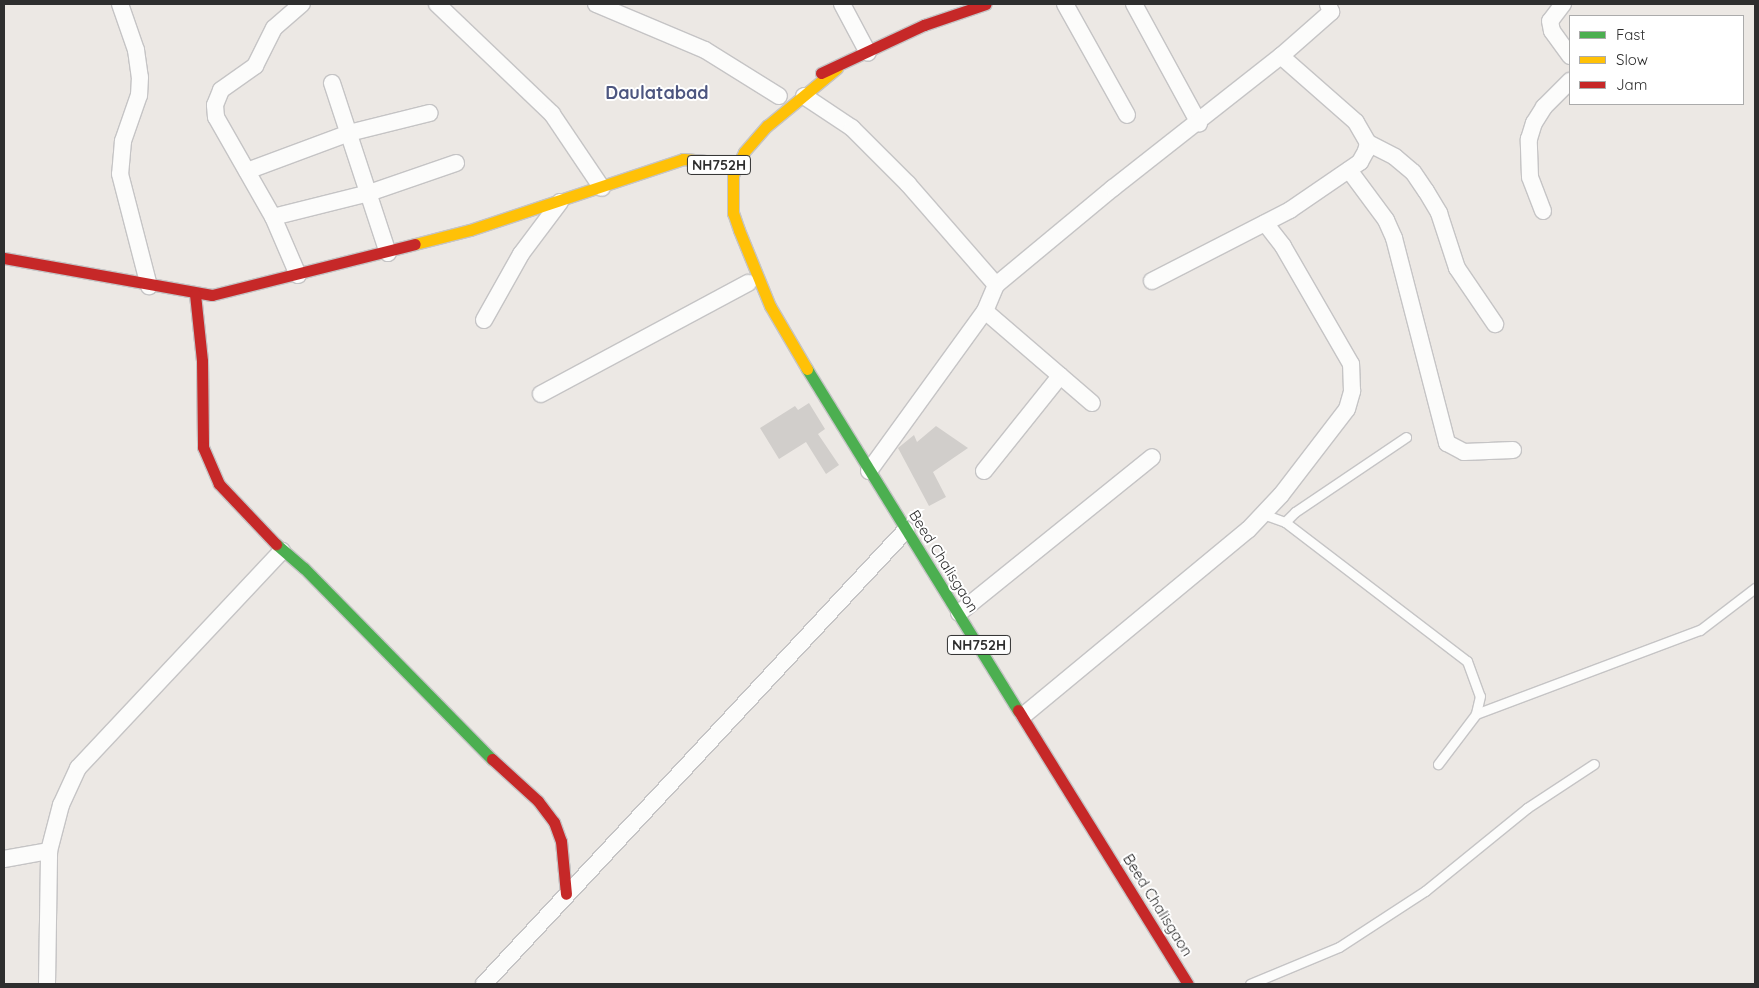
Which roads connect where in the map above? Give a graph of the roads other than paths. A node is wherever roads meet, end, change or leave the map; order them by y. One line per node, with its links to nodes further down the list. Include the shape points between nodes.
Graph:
1 (120, 4): 44 (street, via 136,50 140,77 139,95 123,141 120,174)
2 (302, 4): 29 (street, via 274,28 255,66 217,97 216,117)
3 (437, 4): 31 (street, via 552,114)
4 (596, 4): 19 (street, via 705,50)
5 (842, 4): 11 (street)
6 (986, 4): 11 (main road, Beed Chalisgaon / NH752H, via 924,25)
7 (1066, 4): 21 (street)
8 (1134, 4): 22 (street)
9 (1328, 4): 13 (street, via 1331,12)
10 (1563, 4): 12 (street, via 1550,21 1552,31)
11 (868, 53): 14 (main road, Beed Chalisgaon / NH752H)
12 (1569, 55)
13 (1282, 56): 22 (street); 24 (street, via 1356,122)
14 (837, 68): 15 (main road, Beed Chalisgaon / NH752H); 18 (main road, Beed Chalisgaon / NH752H)
15 (805, 78)
16 (1569, 82): 34 (street, via 1544,107 1529,139 1530,177)
17 (332, 83): 23 (street)
18 (804, 96): 43 (street, via 852,128 908,184); 46 (main road, Beed Chalisgaon / NH752H, via 755,138 733,175 733,213)
19 (778, 97)
20 (430, 113): 23 (street)
21 (1127, 115)
22 (1199, 123): 43 (street, via 1113,188)
23 (349, 133): 29 (street); 32 (street)
24 (1368, 143): 28 (street, via 1360,162); 49 (street, via 1395,157 1413,172 1439,212 1457,268)
25 (726, 151): 26 (main road, NH752H)
26 (720, 162): 30 (main road, NH752H); 31 (main road, via 683,159)
27 (456, 163): 32 (street)
28 (1349, 170): 36 (street); 54 (street, via 1386,220 1394,238 1447,443 1464,452)
29 (247, 171): 35 (street)
30 (716, 174)
31 (602, 188): 33 (main road)
32 (368, 193): 35 (street); 37 (street)
33 (560, 202): 37 (main road); 48 (street, via 521,254)
34 (1543, 211)
35 (273, 217): 40 (street)
36 (1265, 223): 41 (street); 58 (street, via 1288,254 1352,364 1352,391 1347,409)
37 (388, 253): 40 (main road)
38 (4, 258): 44 (main road)
39 (740, 268): 42 (main road, Beed Chalisgaon / NH752H)
40 (298, 275): 45 (main road, via 212,295)
41 (1152, 281)
42 (748, 284): 46 (main road, Beed Chalisgaon / NH752H); 51 (street)
43 (996, 285): 47 (street)
44 (149, 286): 45 (main road)
45 (195, 294): 61 (main road, via 202,361 203,447 219,484)
46 (770, 306): 56 (main road, Beed Chalisgaon / NH752H)
47 (985, 311): 50 (street); 56 (street)
48 (484, 320)
49 (1495, 324)
50 (1060, 376): 52 (street); 57 (street)
51 (541, 394)
52 (1092, 403)
53 (1406, 437): 59 (lane)
54 (1513, 450)
55 (1152, 457): 63 (street)
56 (869, 471): 60 (main road, Beed Chalisgaon / NH752H)
57 (984, 471)
58 (1263, 514): 59 (lane); 65 (street, via 1248,530)
59 (1285, 522): 64 (lane, via 1467,660 1480,696)
60 (906, 530): 63 (main road, Beed Chalisgaon / NH752H); 70 (street)
61 (282, 551): 68 (street, via 78,768 61,805); 70 (main road, via 304,568 505,772 538,800 554,822 561,841)
62 (1755, 588): 64 (lane, via 1700,630)
63 (958, 613): 65 (main road, Beed Chalisgaon / NH752H)
64 (1476, 714): 66 (lane)
65 (1024, 716): 73 (main road, Beed Chalisgaon / NH752H)
66 (1438, 764)
67 (1594, 764): 74 (lane, via 1527,808 1426,891 1339,947)
68 (49, 851): 69 (street); 71 (street)
69 (4, 859)
70 (566, 894): 72 (street)
71 (47, 984)
72 (484, 984)
73 (1188, 984)
74 (1250, 984)

